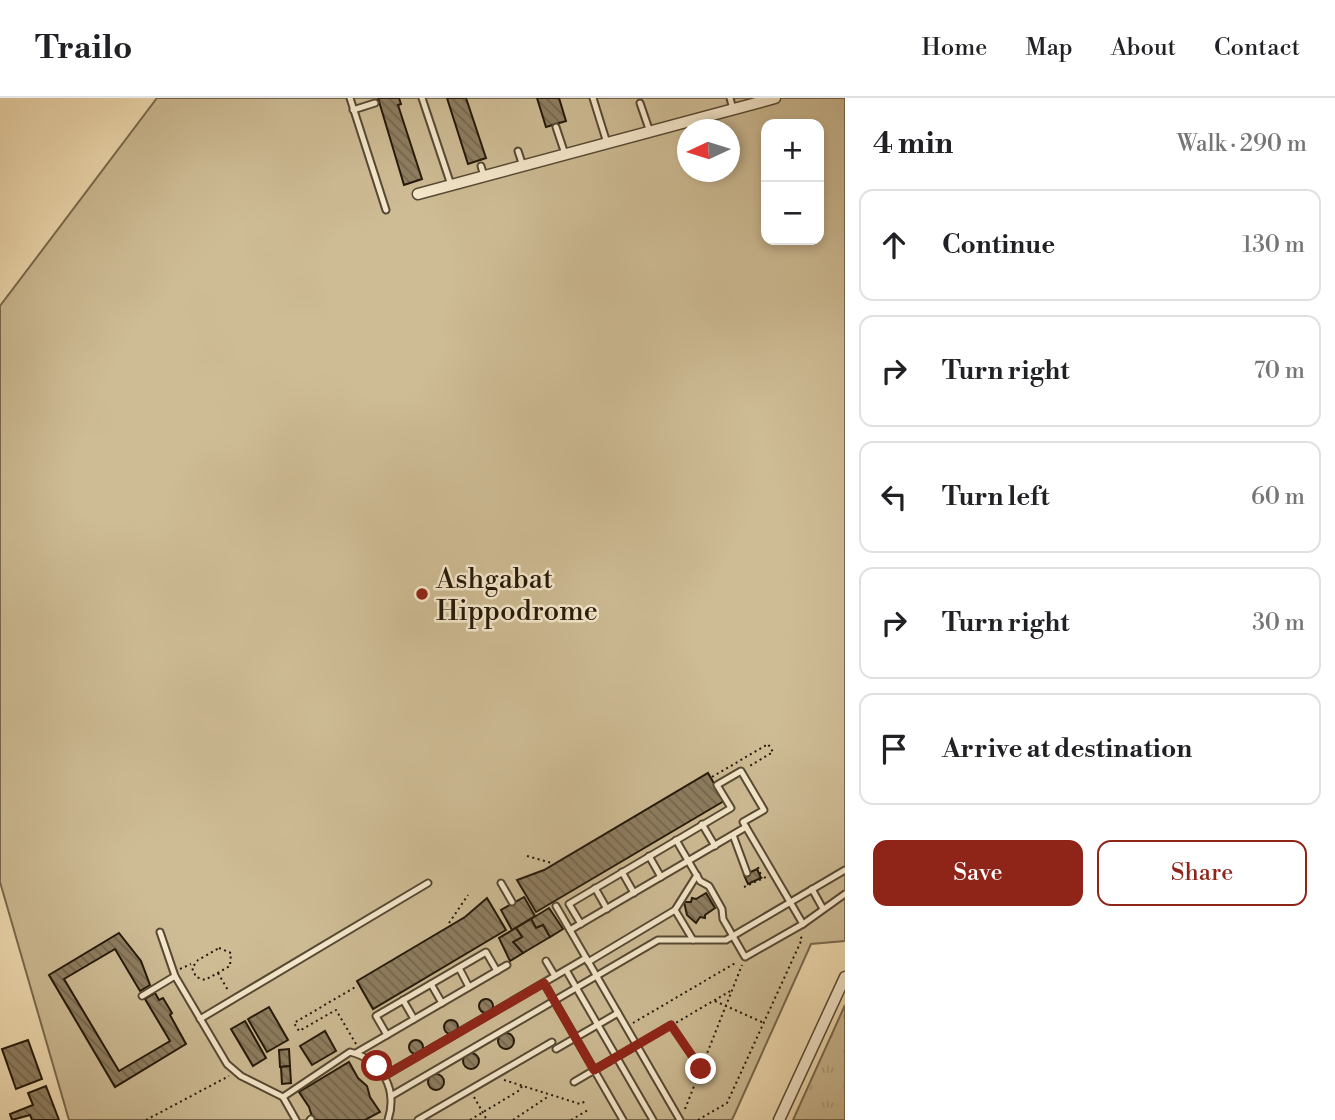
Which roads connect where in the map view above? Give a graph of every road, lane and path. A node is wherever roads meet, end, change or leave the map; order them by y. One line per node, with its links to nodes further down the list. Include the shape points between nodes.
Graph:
1 (349, 98): 9 (lane)
2 (422, 98): 16 (lane)
3 (593, 98): 12 (lane)
4 (730, 98): 8 (lane)
5 (775, 98): 8 (street)
6 (375, 103): 9 (lane)
7 (640, 103): 11 (lane)
8 (733, 109): 11 (street)
9 (354, 110): 18 (lane)
10 (556, 127): 14 (lane)
11 (650, 132): 12 (street)
12 (607, 143): 14 (street)
13 (518, 151): 15 (lane)
14 (565, 154): 15 (street)
15 (523, 166): 16 (street, via 482,171)
16 (451, 185): 17 (street)
17 (418, 194)
18 (386, 210)
19 (741, 771): 20 (path, via 773,752 768,744); 21 (lane, via 717,785 731,808); 22 (lane, via 764,810 743,822)
20 (712, 777)
21 (702, 824): 24 (lane); 25 (lane)
22 (746, 827): 23 (lane); 34 (lane)
23 (733, 835): 25 (lane); 33 (lane)
24 (676, 840): 27 (lane); 28 (lane)
25 (715, 846): 28 (lane)
26 (527, 856): 29 (path)
27 (649, 856): 32 (lane); 36 (lane)
28 (689, 861): 35 (lane); 36 (lane)
29 (552, 863)
30 (758, 867): 37 (path)
31 (845, 870): 42 (lane)
32 (622, 872): 41 (lane); 43 (lane)
33 (747, 873)
34 (773, 874): 37 (path); 47 (lane)
35 (697, 875): 51 (lane); 59 (lane, via 709,886)
36 (661, 877): 43 (lane)
37 (763, 879): 40 (path)
38 (428, 883): 82 (lane)
39 (501, 883): 46 (lane)
40 (744, 887)
41 (594, 888): 50 (lane); 53 (lane, via 569,904)
42 (812, 889): 47 (lane); 49 (lane)
43 (634, 893): 50 (lane)
44 (845, 894): 49 (lane)
45 (468, 895): 52 (path)
46 (512, 902)
47 (790, 902): 54 (lane); 59 (lane)
48 (556, 906): 57 (lane)
49 (822, 907): 54 (lane)
50 (607, 909): 53 (lane)
51 (675, 910): 55 (lane); 61 (lane)
52 (449, 923)
53 (581, 924): 57 (lane)
54 (803, 924): 56 (lane)
55 (649, 926): 60 (lane); 63 (lane)
56 (796, 928): 62 (lane); 91 (path, via 802,939)
57 (570, 930): 63 (lane)
58 (160, 932): 70 (lane)
59 (733, 936): 61 (lane); 62 (lane)
60 (658, 940): 61 (lane); 73 (lane)
61 (693, 940)
62 (745, 957): 80 (path); 94 (path)
63 (587, 960): 68 (lane); 73 (lane)
64 (546, 961): 72 (lane)
65 (193, 965): 70 (path); 71 (path, via 198,979); 71 (path, via 226,949 232,960)
66 (507, 965): 69 (lane)
67 (459, 968): 69 (lane, via 486,952); 76 (lane); 78 (lane)
68 (566, 970): 72 (lane); 79 (lane)
69 (497, 971): 78 (lane)
70 (174, 974): 81 (lane); 89 (lane)
71 (218, 974): 82 (path)
72 (555, 976): 75 (lane)
73 (597, 976): 79 (lane); 88 (lane)
74 (845, 977): 129 (street)
75 (544, 983): 85 (lane); 106 (lane)
76 (431, 984): 83 (lane); 86 (lane)
77 (357, 986): 100 (path, via 294,1023 299,1031 336,1010)
78 (469, 987): 86 (lane)
79 (576, 988): 85 (lane); 92 (lane)
80 (733, 989): 84 (path); 87 (path)
81 (142, 996)
82 (233, 999): 89 (lane)
83 (403, 1000): 90 (lane); 95 (lane, via 376,1016)
84 (714, 1000): 87 (path); 93 (path)
85 (554, 1001): 96 (lane); 111 (lane)
86 (442, 1003): 90 (lane)
87 (726, 1006): 91 (path); 102 (path)
88 (618, 1013): 92 (lane); 94 (lane)
89 (200, 1018): 104 (lane)
90 (414, 1019): 95 (lane)
91 (764, 1023): 128 (path, via 727,1103)
92 (598, 1025): 96 (lane); 101 (lane)
93 (671, 1025): 98 (path); 102 (path)
94 (626, 1027): 98 (lane)
95 (387, 1035): 100 (lane)
96 (576, 1038): 99 (lane); 103 (lane)
97 (552, 1042): 105 (lane)
98 (637, 1045): 101 (lane); 117 (lane)
99 (556, 1049)
100 (358, 1052): 106 (lane); 112 (lane, via 350,1052)
101 (616, 1057): 103 (lane); 127 (lane)
102 (701, 1069): 117 (path)
103 (594, 1070): 107 (lane); 126 (lane)
104 (236, 1072): 112 (lane); 118 (path)
105 (498, 1074): 108 (path, via 500,1079); 109 (lane)
106 (384, 1076): 111 (lane)
107 (575, 1082)
108 (522, 1086): 110 (path); 115 (path)
109 (470, 1090): 115 (path); 121 (lane)
110 (550, 1095): 113 (path, via 580,1104); 124 (path)
111 (391, 1096): 120 (lane)
112 (283, 1097): 116 (lane)
113 (586, 1101)
114 (590, 1109): 125 (path)
115 (483, 1112): 122 (path); 123 (path)
116 (295, 1118): 119 (lane)
117 (679, 1118)
118 (146, 1120)
119 (287, 1120)
120 (388, 1120)
121 (418, 1120)
122 (470, 1120)
123 (487, 1120)
124 (513, 1120)
125 (571, 1120)
126 (624, 1120)
127 (653, 1120)
128 (698, 1120)
129 (779, 1120)

